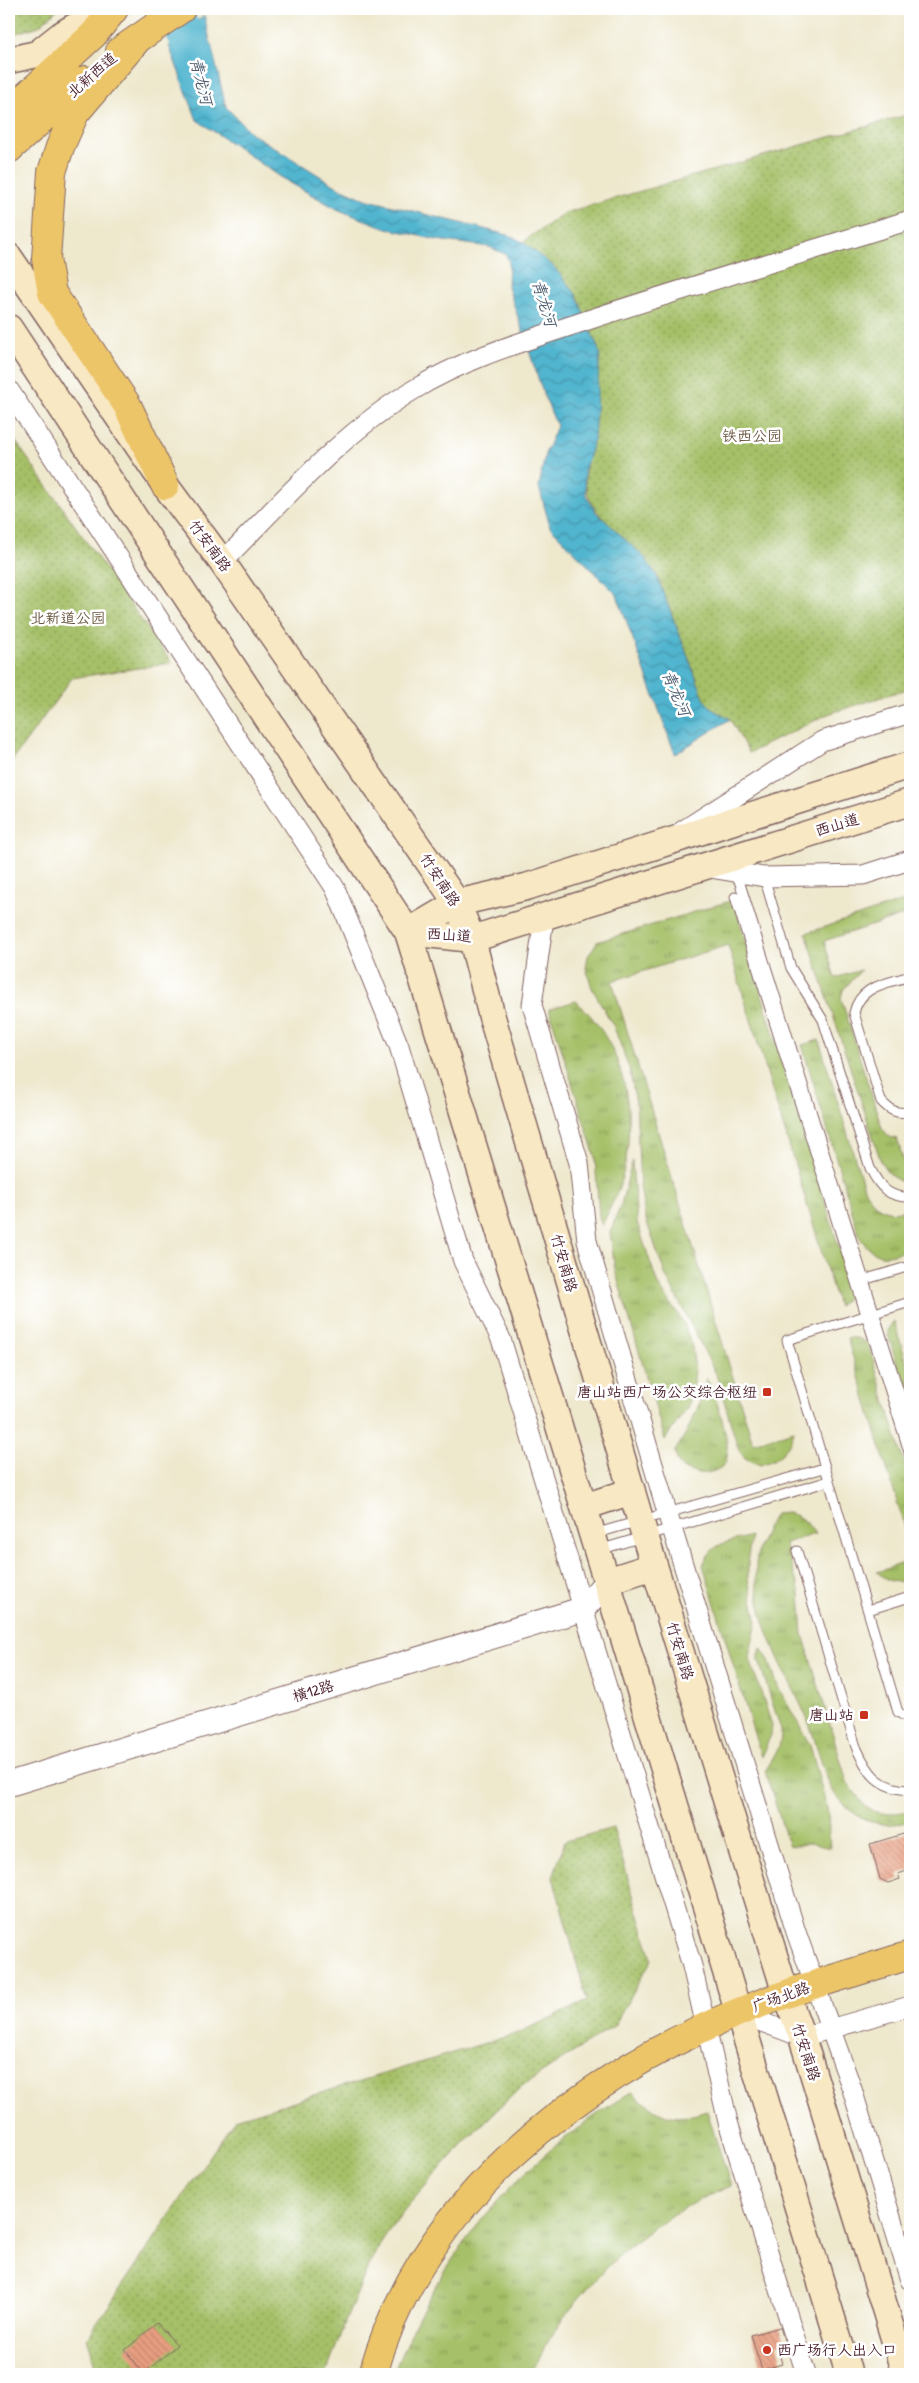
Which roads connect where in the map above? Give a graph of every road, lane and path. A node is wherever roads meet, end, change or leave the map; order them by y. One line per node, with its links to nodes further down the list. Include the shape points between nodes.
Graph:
1 (104, 9): 5 (main road, via 37,54)
2 (114, 9): 6 (main road, 北新西道, via 93,35)
3 (180, 9): 4 (main road, 北新西道)
4 (134, 42): 7 (main road, 北新西道, via 111,56); 14 (main road, via 75,113 60,147 52,172 46,259 52,292 127,405)
5 (9, 60)
6 (9, 112)
7 (9, 149)
8 (910, 220): 15 (street, via 616,311 458,367 416,388 342,442)
9 (9, 257): 14 (main road, 竹安南路)
10 (9, 328): 13 (main road)
11 (9, 352): 13 (main road)
12 (9, 390): 49 (street, via 335,888 400,1046 463,1261 501,1339)
13 (55, 400): 27 (main road)
14 (165, 485): 15 (main road, 竹安南路)
15 (222, 562): 25 (main road, 竹安南路)
16 (910, 712): 19 (street, via 822,741)
17 (910, 765): 19 (main road, 西山道)
18 (910, 802): 21 (main road, 西山道)
19 (658, 846): 25 (main road, 西山道, via 526,887)
20 (910, 860): 23 (street, via 863,874)
21 (702, 866): 22 (street); 26 (main road, 西山道)
22 (737, 874): 23 (street); 33 (lane)
23 (764, 877): 31 (lane, via 791,968 824,1020 870,1168 880,1186 891,1194)
24 (735, 896): 33 (lane)
25 (457, 903): 27 (main road, 西山道); 28 (main road, 竹安南路)
26 (544, 918): 28 (main road, 西山道); 42 (street, via 532,1005 579,1163 586,1242)
27 (408, 932): 28 (main road, 西山道); 41 (main road)
28 (472, 939): 40 (main road, 竹安南路, via 492,1017)
29 (910, 976): 30 (lane, via 863,993 856,1001 854,1013 881,1101 889,1110)
30 (910, 1112)
31 (910, 1196)
32 (910, 1266): 33 (lane)
33 (861, 1281): 35 (lane)
34 (910, 1302): 35 (lane)
35 (871, 1313): 36 (lane); 37 (lane); 38 (lane, via 787,1340)
36 (910, 1427)
37 (910, 1455)
38 (824, 1468): 39 (lane); 42 (lane)
39 (829, 1481): 42 (lane); 50 (lane)
40 (632, 1491): 41 (main road); 43 (main road, 竹安南路)
41 (584, 1507): 44 (main road)
42 (669, 1520): 43 (lane); 43 (lane); 55 (street)
43 (642, 1528): 44 (lane); 44 (lane); 46 (main road, 竹安南路)
44 (595, 1542): 47 (main road)
45 (797, 1551): 53 (lane, via 856,1747 865,1766 877,1780 894,1789)
46 (654, 1566): 47 (main road); 56 (main road, 竹安南路)
47 (607, 1582): 49 (street); 58 (main road)
48 (910, 1597): 50 (lane)
49 (583, 1609): 52 (street, 横12路); 59 (street, via 692,1966)
50 (868, 1610): 51 (lane, via 898,1712)
51 (910, 1720)
52 (9, 1784)
53 (910, 1790)
54 (910, 1955): 55 (main road, 广场北路)
55 (815, 1985): 56 (main road, 广场北路); 60 (street)
56 (786, 1994): 58 (main road, 广场北路); 61 (main road, 竹安南路)
57 (910, 2006): 60 (street)
58 (738, 2012): 59 (main road); 61 (street, 广场北路); 65 (main road)
59 (706, 2027): 63 (main road, via 582,2097 491,2173 429,2253 400,2304); 64 (street, via 728,2122)
60 (830, 2029): 61 (street); 62 (street, via 852,2089)
61 (802, 2037): 66 (main road, 竹安南路)
62 (910, 2280)
63 (373, 2374)
64 (806, 2374)
65 (849, 2374)
66 (905, 2374)

